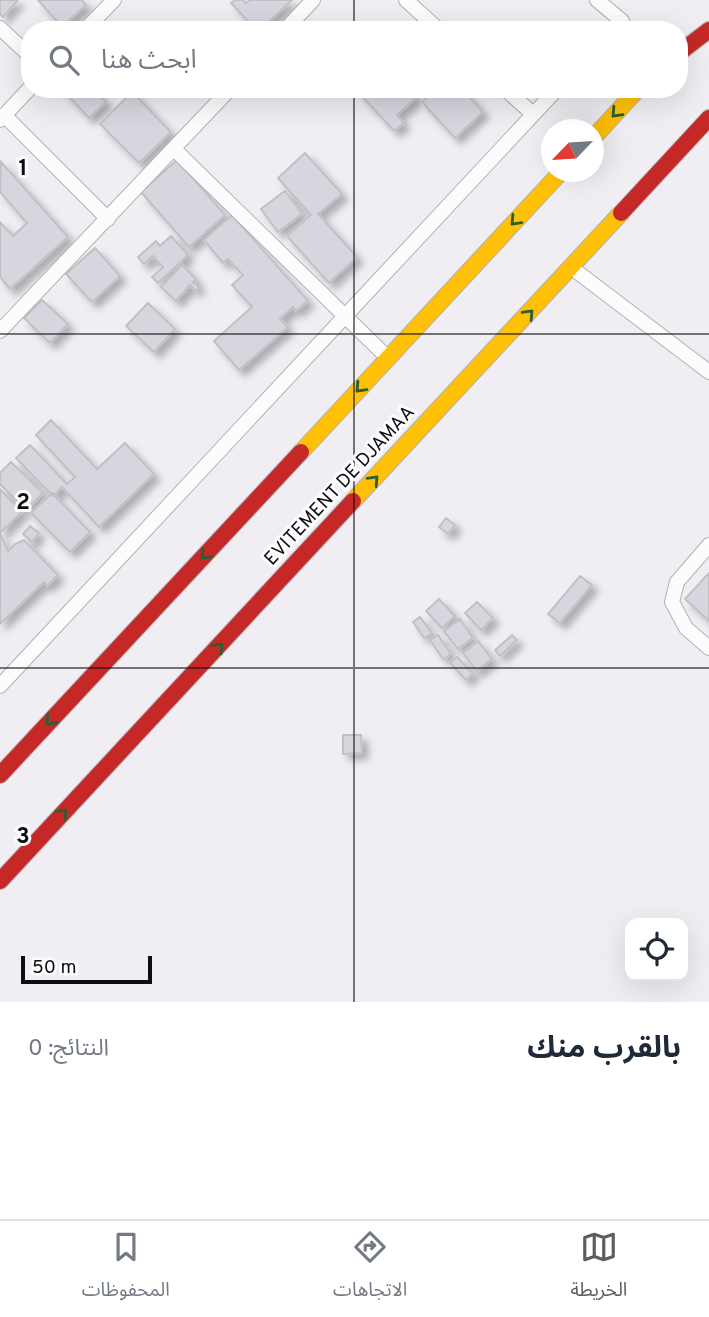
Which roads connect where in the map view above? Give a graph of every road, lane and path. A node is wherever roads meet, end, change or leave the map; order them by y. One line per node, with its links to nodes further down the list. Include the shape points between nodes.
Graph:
1 (114, 0): 5 (street)
2 (313, 0): 6 (street)
3 (406, 0): 7 (street)
4 (597, 0): 8 (street)
5 (94, 21)
6 (293, 21)
7 (429, 21)
8 (622, 21)
9 (0, 28): 12 (street)
10 (709, 30): 11 (main road)
11 (688, 45)
12 (21, 48)
13 (21, 98): 19 (street)
14 (222, 98): 22 (street)
15 (515, 98): 18 (street)
16 (548, 98): 18 (street)
17 (630, 98): 21 (main road, one-way to 21)
18 (533, 114): 26 (street)
19 (2, 118): 24 (street)
20 (709, 118): 25 (main road, EVITEMENT DE DJAMAA)
21 (604, 125)
22 (174, 149): 24 (street); 26 (street)
23 (552, 182): 28 (main road, one-way to 28)
24 (108, 219): 27 (street)
25 (572, 268): 29 (street); 34 (main road, EVITEMENT DE DJAMAA, one-way to 25)
26 (347, 315): 28 (street); 32 (street)
27 (0, 331)
28 (388, 358): 33 (main road, one-way to 33)
29 (709, 372)
30 (709, 545): 31 (street, via 677,582 672,602 686,628)
31 (709, 648)
32 (0, 686)
33 (0, 775)
34 (0, 881)

